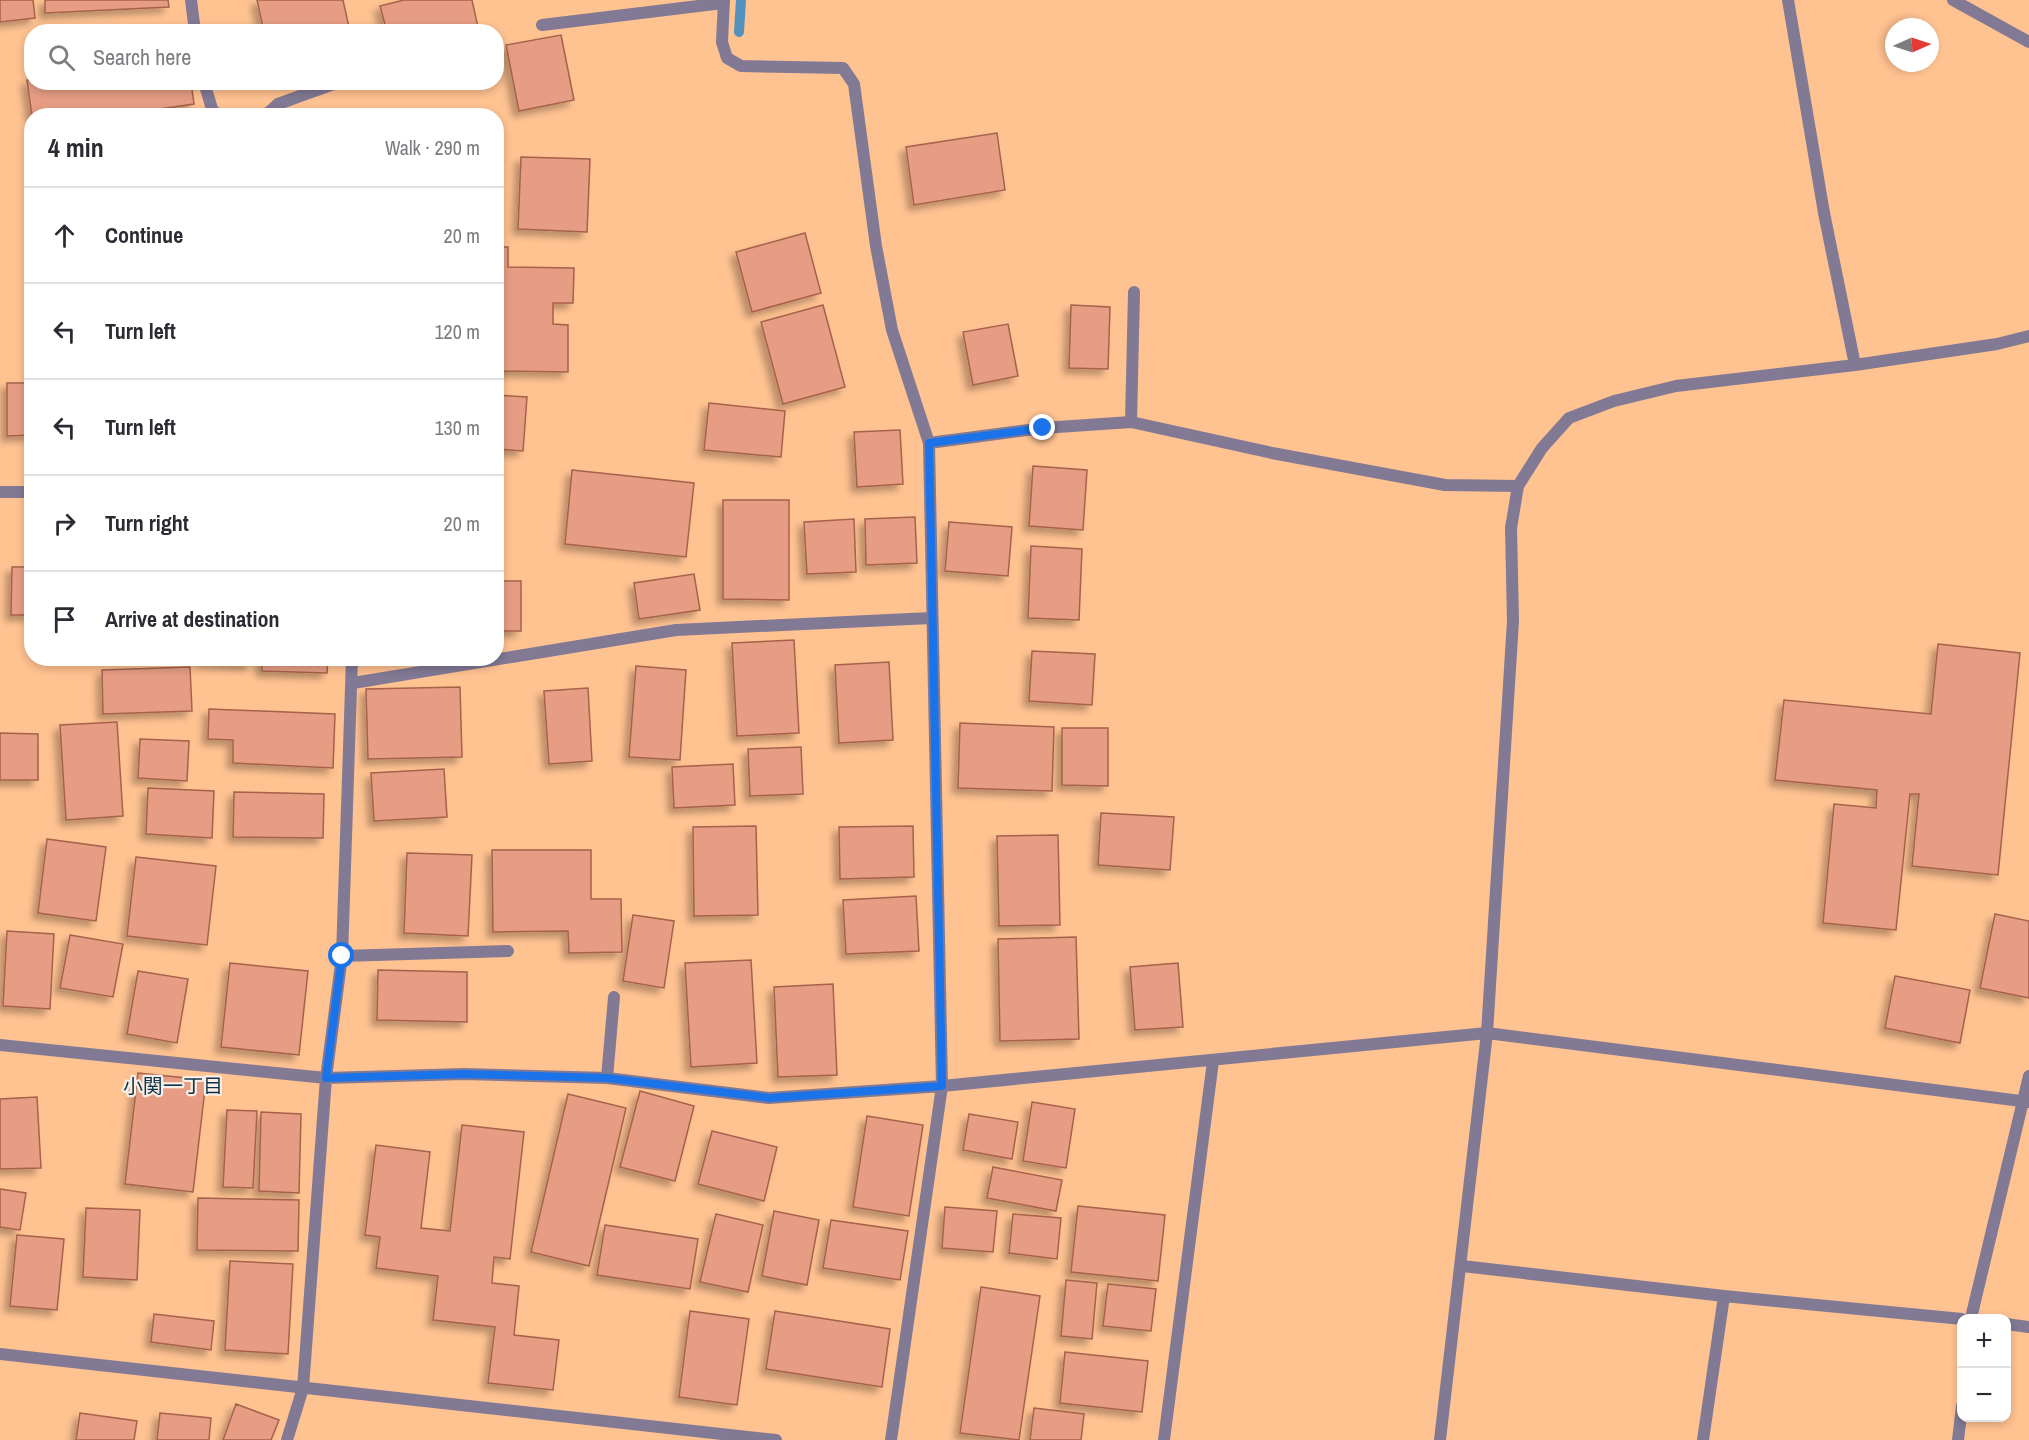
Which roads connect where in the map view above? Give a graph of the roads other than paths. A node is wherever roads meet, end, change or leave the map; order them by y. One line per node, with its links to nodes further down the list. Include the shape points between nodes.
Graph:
1 (191, 0): 5 (street)
2 (1788, 0): 14 (street, via 1818,180)
3 (1953, 0): 7 (street)
4 (724, 2): 6 (street); 16 (street, via 722,42 727,58 741,66 843,68 854,84 892,330)
5 (194, 24)
6 (542, 25)
7 (2029, 42)
8 (206, 90): 10 (street)
9 (317, 90): 11 (street)
10 (212, 108)
11 (274, 108)
12 (1134, 292): 15 (street)
13 (2029, 336): 14 (street)
14 (1855, 364): 17 (street, via 1676,386 1614,401 1569,418 1542,448)
15 (1131, 422): 16 (street, via 1043,428); 17 (street, via 1445,485)
16 (929, 443): 20 (street)
17 (1518, 486): 28 (street, via 1511,528 1513,621)
18 (0, 492): 19 (street)
19 (24, 492)
20 (931, 618): 21 (street, via 676,630); 34 (street)
21 (504, 658)
22 (352, 666): 24 (street)
23 (452, 666): 24 (street)
24 (353, 682): 26 (street)
25 (508, 951): 26 (street)
26 (342, 956): 32 (street)
27 (614, 997): 33 (street)
28 (1487, 1033): 30 (street); 35 (street); 36 (street)
29 (0, 1045): 32 (street)
30 (1213, 1061): 34 (street); 48 (street)
31 (2029, 1076): 35 (street)
32 (326, 1078): 33 (street, via 464,1074); 43 (street)
33 (607, 1078): 34 (street, via 770,1098)
34 (942, 1086): 47 (street)
35 (2026, 1102): 38 (street)
36 (1461, 1266): 37 (street); 49 (street)
37 (1724, 1296): 39 (street); 50 (street)
38 (1972, 1314)
39 (1957, 1319)
40 (2011, 1325): 41 (street)
41 (2029, 1327)
42 (0, 1354): 43 (street)
43 (303, 1388): 45 (street); 46 (street)
44 (1960, 1422): 51 (street)
45 (287, 1440)
46 (777, 1440)
47 (891, 1440)
48 (1164, 1440)
49 (1440, 1440)
50 (1703, 1440)
51 (1958, 1440)

